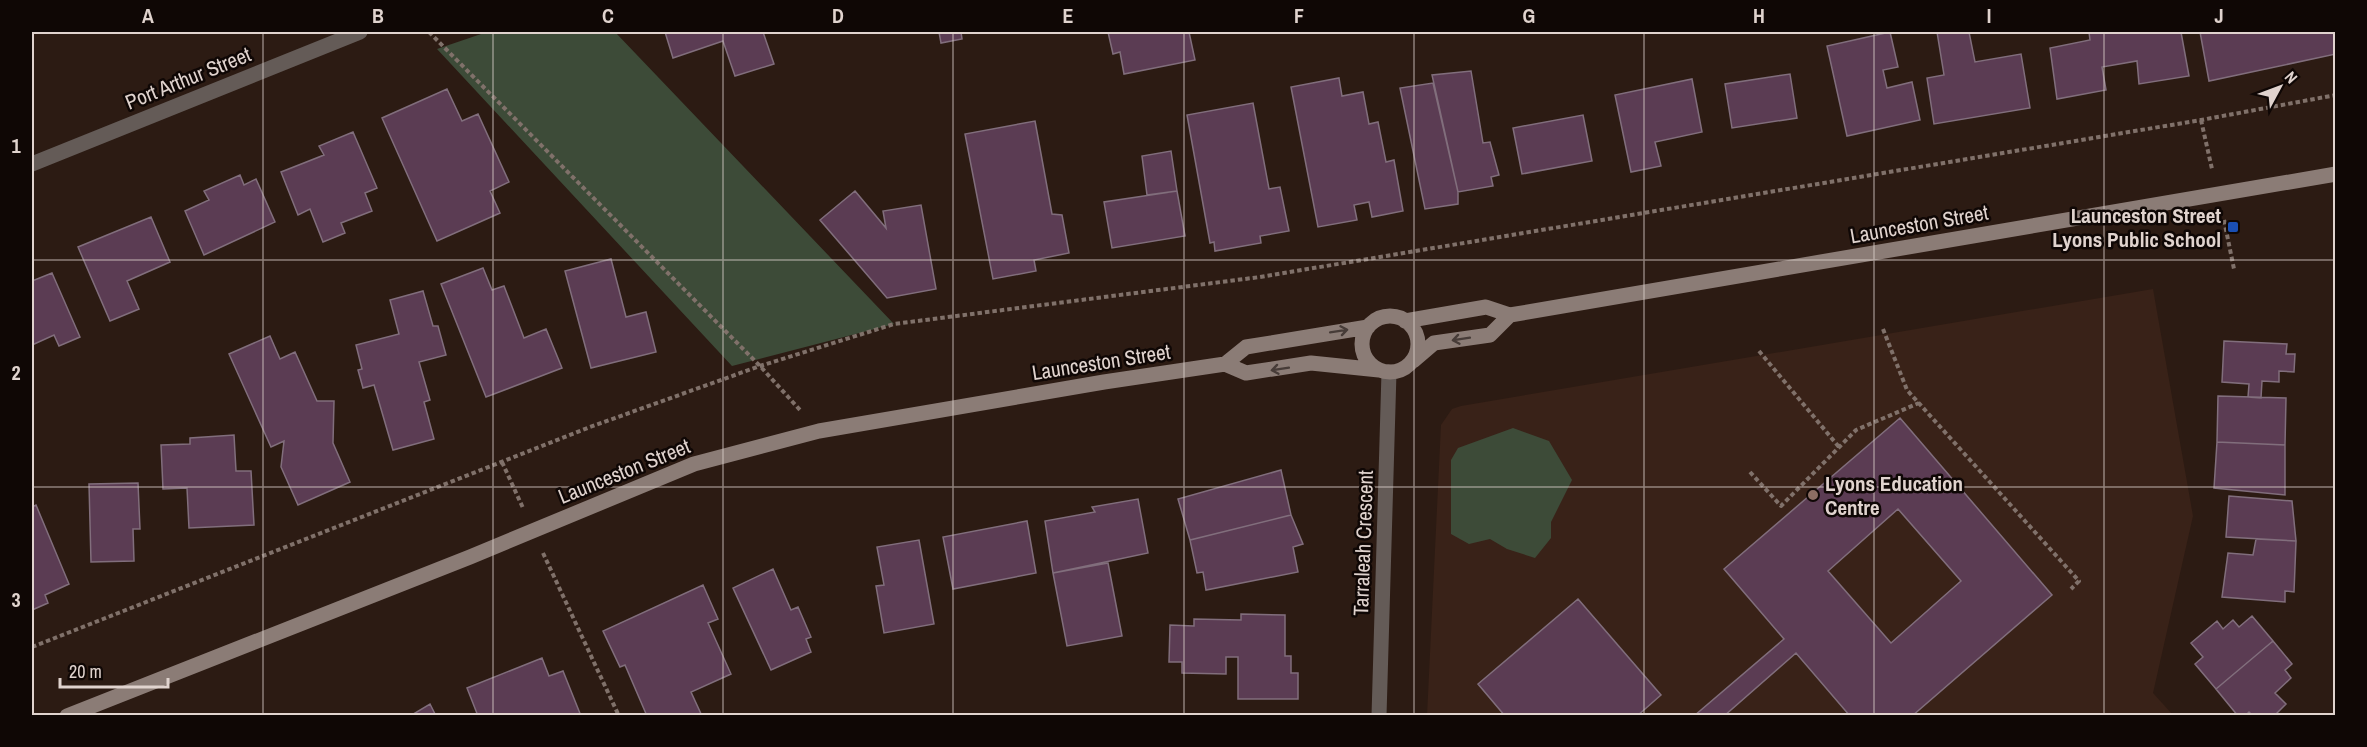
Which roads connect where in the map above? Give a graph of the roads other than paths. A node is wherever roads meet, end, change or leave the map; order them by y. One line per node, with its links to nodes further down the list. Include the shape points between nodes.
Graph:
1 (360, 32): 2 (street, Port Arthur Street)
2 (32, 164)
3 (2336, 174): 4 (main road, Launceston Street)
4 (1509, 315): 5 (main road, Launceston Street, via 1486,307); 8 (main road, one-way to 8, via 1490,334 1434,343)
5 (1405, 321): 6 (main road, via 1389,316); 8 (main road, via 1412,327 1418,345)
6 (1368, 327): 7 (main road, Launceston Street, one-way to 6); 11 (main road, via 1363,351 1367,359)
7 (1307, 337): 9 (main road); 10 (main road, Launceston Street, via 1246,347)
8 (1412, 362): 11 (main road, via 1397,371)
9 (1311, 363): 10 (main road, Launceston Street, one-way to 10, via 1246,373); 11 (main road, Launceston Street)
10 (1225, 364): 12 (main road, Launceston Street, via 819,431 694,464)
11 (1384, 371): 14 (street, Tarraleah Crescent)
12 (85, 712): 13 (main road, Launceston Street)
13 (67, 716)
14 (1379, 716)

